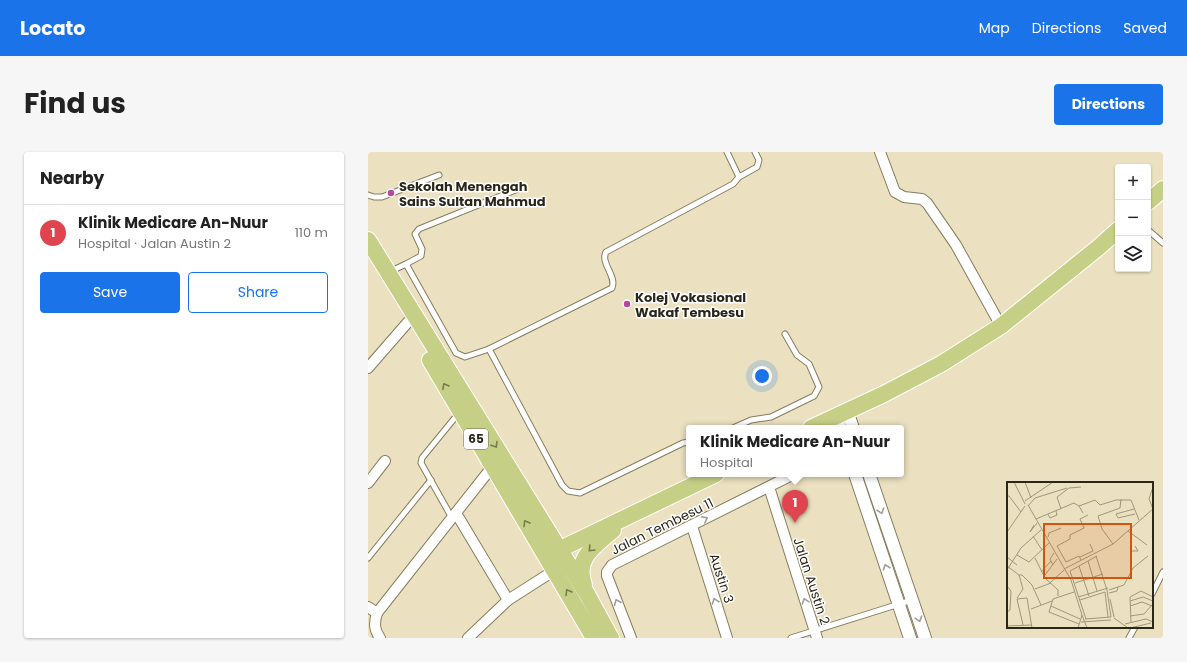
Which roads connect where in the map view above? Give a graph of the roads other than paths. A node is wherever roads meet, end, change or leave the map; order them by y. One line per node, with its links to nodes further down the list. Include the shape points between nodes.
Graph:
1 (727, 152): 5 (lane)
2 (755, 152): 5 (lane, via 759,160 757,167)
3 (880, 152): 18 (street, via 895,192 904,198 922,199 927,203 956,245)
4 (439, 175): 8 (lane, via 382,197 374,198)
5 (739, 177): 20 (lane, via 733,184 606,252 604,258 613,280 612,288)
6 (523, 187): 15 (lane, via 419,229 416,234 422,249 421,256)
7 (1163, 189): 9 (main road)
8 (368, 195)
9 (1150, 200)
10 (1115, 233): 18 (main road)
11 (1151, 233): 13 (lane)
12 (368, 240): 16 (main road, 65)
13 (1163, 243)
14 (368, 255): 17 (main road, 65)
15 (406, 264): 16 (lane); 20 (lane, via 456,353 465,356)
16 (389, 273): 17 (main road, 65)
17 (412, 320): 21 (street); 22 (main road, 65, one-way to 17); 39 (main road, 65, one-way to 39)
18 (1001, 326): 23 (main road, via 941,364)
19 (785, 334): 24 (lane, via 797,355 809,364 819,387 814,396 771,416)
20 (489, 349): 27 (lane, via 562,485 568,491 580,493)
21 (368, 368)
22 (460, 411): 29 (main road, 65); 34 (lane, via 422,458 421,463)
23 (841, 418): 25 (main road); 26 (street)
24 (740, 425)
25 (820, 425)
26 (849, 425)
27 (686, 442)
28 (385, 461): 35 (street)
29 (492, 467): 38 (street); 42 (main road, 65, one-way to 29)
30 (707, 477): 37 (main road)
31 (788, 477): 36 (street, Jalan Tembesu 11)
32 (856, 477): 50 (street, one-way to 32)
33 (870, 477): 49 (street, one-way to 49)
34 (431, 480): 38 (lane); 43 (lane)
35 (368, 483)
36 (769, 487): 40 (street, Jalan Tembesu 11, one-way to 36); 54 (street, Jalan Austin 2, one-way to 36)
37 (631, 515): 41 (main road); 47 (main road, one-way to 47, via 585,556 580,568)
38 (454, 516): 48 (street); 52 (street)
39 (543, 524): 41 (main road, via 552,534 561,537); 42 (main road, 65)
40 (692, 526): 59 (street, Jalan Tembesu 11, one-way to 40, via 606,576 607,572 612,565); 60 (street, Austin 3, one-way to 40)
41 (584, 537): 42 (main road)
42 (552, 553): 44 (main road, 65); 47 (main road, 65)
43 (368, 558)
44 (555, 570): 48 (street); 57 (main road, 65, one-way to 44)
45 (1163, 572): 46 (lane)
46 (1153, 592)
47 (587, 594): 58 (main road, 65)
48 (508, 600): 56 (street)
49 (912, 600): 50 (lane); 63 (street, one-way to 63)
50 (899, 604): 54 (lane); 62 (street)
51 (368, 607): 52 (street)
52 (377, 613): 55 (street, via 374,624)
53 (1134, 628): 64 (lane)
54 (816, 634): 61 (lane)
55 (380, 638)
56 (468, 638)
57 (594, 638)
58 (611, 638)
59 (631, 638)
60 (727, 638)
61 (791, 638)
62 (910, 638)
63 (925, 638)
64 (1129, 638)

